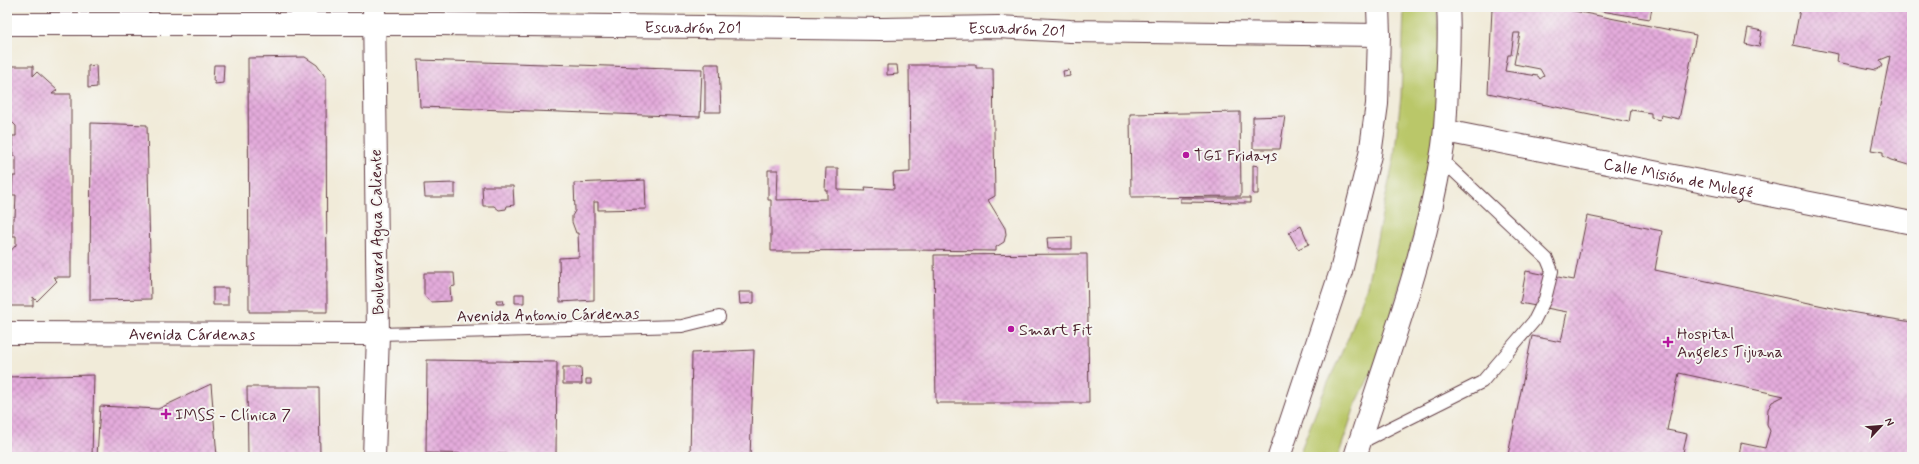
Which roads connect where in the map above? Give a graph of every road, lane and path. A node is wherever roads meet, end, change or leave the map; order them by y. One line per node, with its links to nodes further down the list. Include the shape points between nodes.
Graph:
1 (1378, 7): 5 (street)
2 (1448, 7): 6 (street, via 1450,32)
3 (374, 15): 4 (street, Escuadrón 201); 5 (street, Escuadrón 201, via 881,29 998,27 1070,31); 11 (street, Boulevard Agua Caliente)
4 (7, 24)
5 (1379, 35): 14 (street, via 1377,104 1370,155 1341,270)
6 (1445, 131): 7 (street); 8 (street, Calle Misión de Mulegé)
7 (1441, 159): 12 (street, via 1418,259); 12 (lane, via 1547,259 1552,271 1545,299 1534,321 1482,382)
8 (1912, 223)
9 (719, 317): 11 (lane, Avenida Antonio Cárdenas, via 682,326)
10 (7, 333): 11 (street, Avenida Cárdenas)
11 (378, 334): 13 (street, Boulevard Agua Caliente)
12 (1357, 450)
13 (374, 457)
14 (1279, 457)

